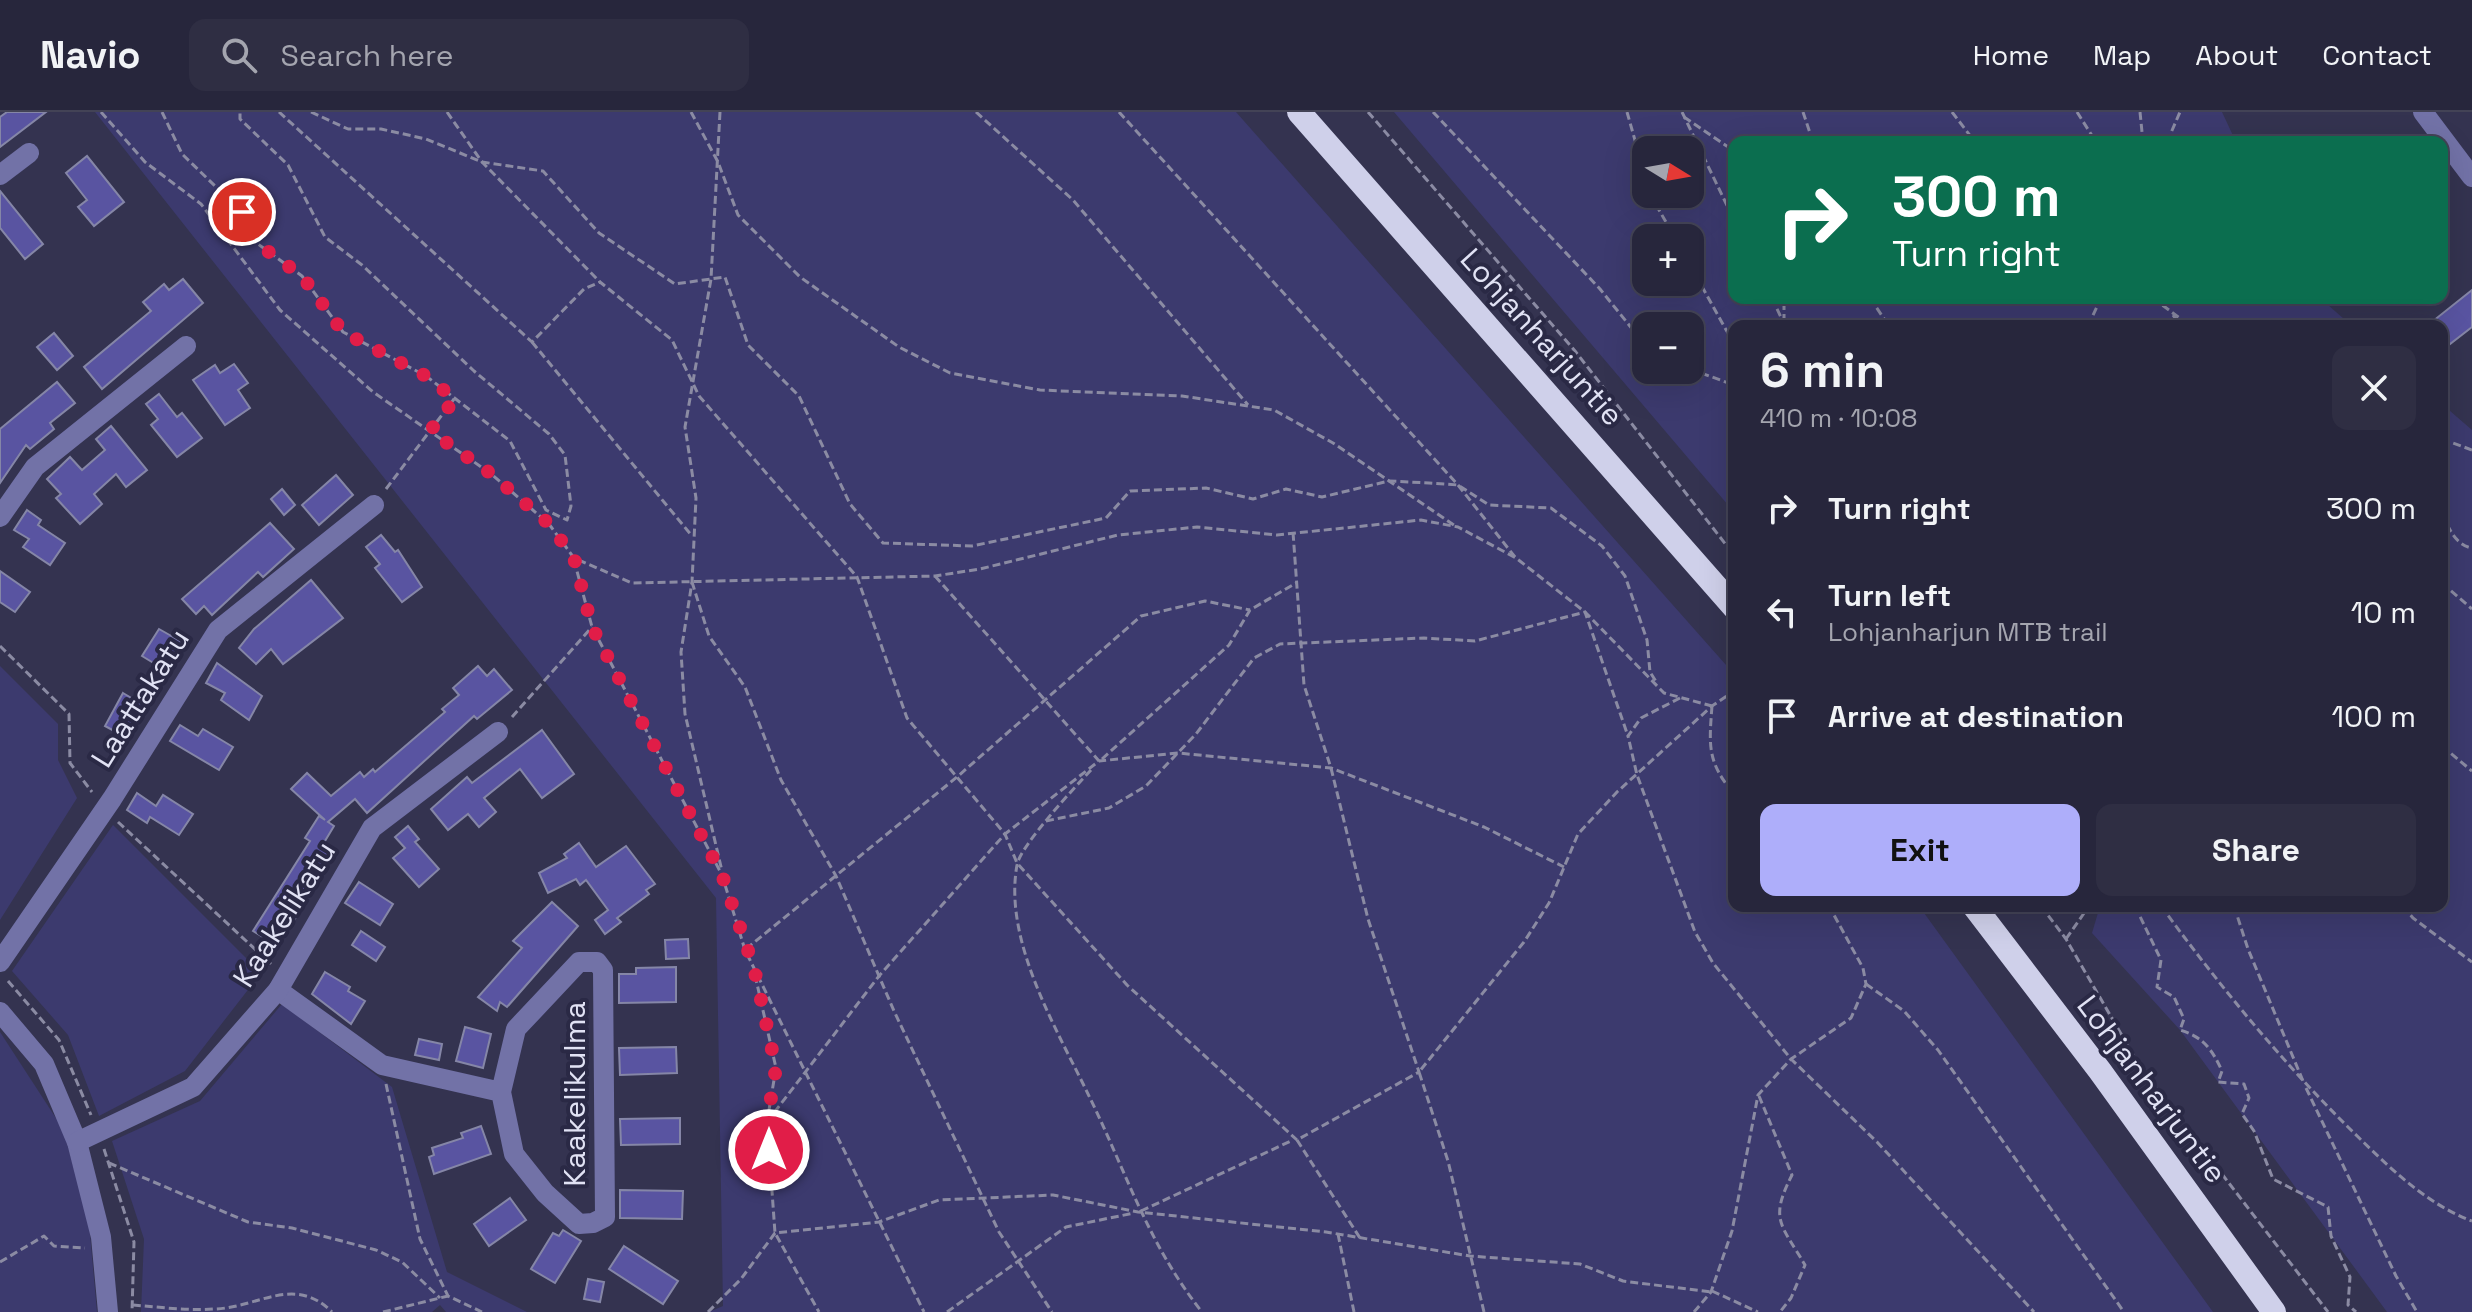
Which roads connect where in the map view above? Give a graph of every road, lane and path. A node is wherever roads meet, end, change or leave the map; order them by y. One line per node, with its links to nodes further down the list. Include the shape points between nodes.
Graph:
1 (101, 112): 54 (path, via 145,162 201,204 280,310 373,392)
2 (162, 112): 52 (path, via 182,154 242,212 251,239 302,276 343,332 426,376)
3 (240, 112): 52 (path, via 240,119 288,165 325,237 549,434 565,455 571,506 567,520 546,510 510,441)
4 (279, 112): 47 (path)
5 (311, 112): 32 (path, via 348,129 381,129 426,139)
6 (447, 112): 32 (path)
7 (691, 112): 33 (path)
8 (720, 112): 33 (path)
9 (976, 112): 53 (path, via 1073,200)
10 (1119, 112): 58 (path)
11 (1299, 112): 74 (highway, Lohjanharjuntie)
12 (1368, 112): 65 (path, via 1575,351)
13 (1433, 112): 45 (path)
14 (1627, 112): 22 (path)
15 (1803, 112): 23 (path)
16 (1952, 112): 24 (path)
17 (2077, 112): 25 (path)
18 (2140, 112): 26 (path)
19 (2180, 112): 27 (path)
20 (2423, 112): 28 (street)
21 (1683, 114): 30 (path); 36 (path)
22 (1634, 136)
23 (1811, 136)
24 (1970, 136)
25 (2092, 136)
26 (2142, 136)
27 (2170, 136)
28 (2441, 136)
29 (2448, 145): 35 (street)
30 (1728, 147)
31 (29, 153): 34 (street)
32 (482, 162): 37 (path, via 543,171 599,233 675,284); 38 (path)
33 (718, 162): 37 (path); 53 (path, via 738,215 800,277 899,347 950,373 1040,390 1182,396)
34 (0, 175)
35 (2472, 177)
36 (1728, 208)
37 (711, 279): 51 (path); 57 (path, via 725,277 748,345 799,396 850,504 883,543 972,546 1106,518 1130,491 1206,488 1253,499 1286,489 1322,497)
38 (600, 282): 47 (path, via 584,289); 51 (path, via 672,340)
39 (1704, 290): 46 (path)
40 (2161, 304): 42 (path)
41 (2167, 304): 42 (path)
42 (2172, 312): 43 (path); 44 (path)
43 (2177, 320)
44 (2182, 320)
45 (1632, 329)
46 (1728, 333)
47 (532, 342): 64 (path)
48 (186, 346): 60 (street, via 35,467)
49 (1704, 374): 50 (path)
50 (1728, 383)
51 (694, 386): 64 (path, via 685,427 696,498); 70 (path)
52 (455, 399): 54 (path)
53 (1249, 406): 57 (path, via 1274,410)
54 (430, 431): 59 (path); 67 (path, via 549,524)
55 (2448, 441): 56 (path)
56 (2472, 450)
57 (1389, 481): 58 (path); 62 (path)
58 (1458, 485): 68 (path); 81 (path, via 1489,505 1551,508 1602,546 1636,600 1650,672)
59 (374, 505): 96 (street, Laattakatu, via 218,630)
60 (0, 517)
61 (2448, 526): 66 (path, via 2464,547)
62 (1458, 527): 63 (path, via 1421,520); 68 (path)
63 (1293, 532): 69 (path, via 1197,527 1118,535); 72 (path)
64 (694, 538): 71 (path)
65 (1728, 546)
66 (2472, 548)
67 (574, 558): 71 (path, via 632,583); 78 (path)
68 (1516, 558): 77 (path)
69 (935, 576): 70 (path); 84 (path)
70 (857, 577): 71 (path); 94 (path, via 907,718)
71 (692, 582): 101 (path, via 681,652 685,714); 102 (path, via 709,636 745,687 781,780)
72 (1297, 582): 76 (path); 79 (path)
73 (2448, 588): 75 (path)
74 (1728, 600)
75 (2472, 609)
76 (1250, 610): 84 (path, via 1205,601 1141,616); 90 (path, via 1229,645)
77 (1585, 612): 79 (path, via 1475,641); 81 (path); 87 (path)
78 (592, 627): 86 (path); 101 (path)
79 (1302, 643): 89 (path, via 1280,644 1254,658); 91 (path, via 1304,685)
80 (0, 646): 96 (path, via 69,714 70,763)
81 (1664, 693): 83 (path)
82 (1728, 695): 85 (path)
83 (1681, 698): 85 (path); 87 (path, via 1641,718)
84 (1047, 701): 90 (path); 94 (path)
85 (1712, 706): 93 (path); 95 (path, via 1709,741 1716,773)
86 (498, 732): 117 (street, Kaakelikatu, via 372,828)
87 (1628, 736): 93 (path)
88 (2448, 751): 92 (path)
89 (1178, 753): 90 (path); 91 (path); 97 (path, via 1146,786 1109,808)
90 (1099, 761): 97 (path); 98 (path)
91 (1331, 768): 100 (path, via 1484,827); 122 (path, via 1368,919)
92 (2472, 771)
93 (1637, 775): 100 (path, via 1578,834); 120 (path, via 1695,932 1713,963)
94 (957, 777): 98 (path); 102 (path)
95 (1728, 787)
96 (105, 809): 113 (street, Laattakatu); 117 (path)
97 (1046, 821): 99 (path)
98 (1005, 834): 99 (path); 116 (path)
99 (1017, 863): 128 (path, via 1127,985); 132 (path, via 1018,929 1028,959 1049,1018 1091,1099)
100 (1564, 867): 122 (path, via 1524,942)
101 (722, 875): 112 (path)
102 (836, 876): 112 (path); 116 (path)
103 (1832, 912): 118 (path, via 1863,968)
104 (1979, 912): 163 (highway, Lohjanharjuntie)
105 (2046, 912): 111 (path)
106 (2085, 912): 111 (path)
107 (2138, 912): 165 (path, via 2161,960 2157,987 2174,997 2184,1019 2180,1030 2199,1036 2215,1054 2222,1071 2218,1082 2244,1084 2249,1098 2242,1114 2273,1179 2328,1207 2331,1236 2350,1277 2348,1305)
108 (2166, 912): 124 (path)
109 (2236, 912): 124 (path)
110 (2408, 912): 114 (path)
111 (2066, 939): 164 (path, via 2142,1070)
112 (745, 950): 115 (path)
113 (0, 962)
114 (2472, 962)
115 (754, 968): 123 (path); 127 (path, via 776,1068)
116 (879, 976): 123 (path); 131 (path)
117 (282, 984): 121 (street); 129 (street, Kaakelikatu, via 193,1087)
118 (1866, 984): 120 (path, via 1851,1018); 162 (path, via 1904,1011 1938,1050)
119 (0, 1012): 129 (street, via 44,1064)
120 (1791, 1059): 126 (path); 161 (path, via 1877,1142)
121 (382, 1065): 125 (street); 143 (path, via 420,1239)
122 (1419, 1072): 128 (path); 139 (path, via 1448,1161)
123 (806, 1074): 127 (path); 134 (path)
124 (2304, 1084): 133 (path, via 2392,1170 2446,1211); 166 (path)
125 (501, 1092): 125 (street, Kaakelikulma, via 516,1029 579,962 597,962 603,970 605,1217 579,1224 545,1193 514,1154)
126 (1758, 1095): 142 (path, via 1732,1231); 160 (path, via 1792,1175 1778,1202 1779,1220 1805,1265)
127 (767, 1122): 135 (path)
128 (1295, 1140): 132 (path); 137 (path)
129 (77, 1142): 138 (street)
130 (109, 1163): 144 (path, via 248,1222 376,1250 402,1262)
131 (983, 1197): 132 (path, via 1053,1195); 134 (path, via 939,1200); 140 (path)
132 (1138, 1212): 136 (path); 140 (path, via 1066,1227); 155 (path)
133 (2472, 1221)
134 (879, 1222): 135 (path); 153 (path)
135 (775, 1233): 151 (path); 152 (path)
136 (1338, 1234): 137 (path); 156 (path)
137 (1360, 1238): 139 (path)
138 (102, 1249): 141 (path, via 54,1246 44,1236); 147 (street)
139 (1470, 1256): 142 (path, via 1580,1264 1623,1281); 157 (path)
140 (1019, 1260): 146 (path); 154 (path)
141 (0, 1262)
142 (1711, 1292): 158 (path); 159 (path)
143 (448, 1296): 144 (path); 150 (path)
144 (440, 1298): 149 (path)
145 (133, 1305): 148 (path, via 216,1310 295,1292 317,1298)
146 (950, 1311)
147 (108, 1312)
148 (332, 1312)
149 (383, 1312)
150 (482, 1312)
151 (708, 1312)
152 (819, 1312)
153 (924, 1312)
154 (1052, 1312)
155 (1202, 1312)
156 (1354, 1312)
157 (1484, 1312)
158 (1694, 1312)
159 (1758, 1312)
160 (1780, 1312)
161 (2034, 1312)
162 (2124, 1312)
163 (2274, 1312)
164 (2328, 1312)
165 (2356, 1312)
166 (2417, 1312)

